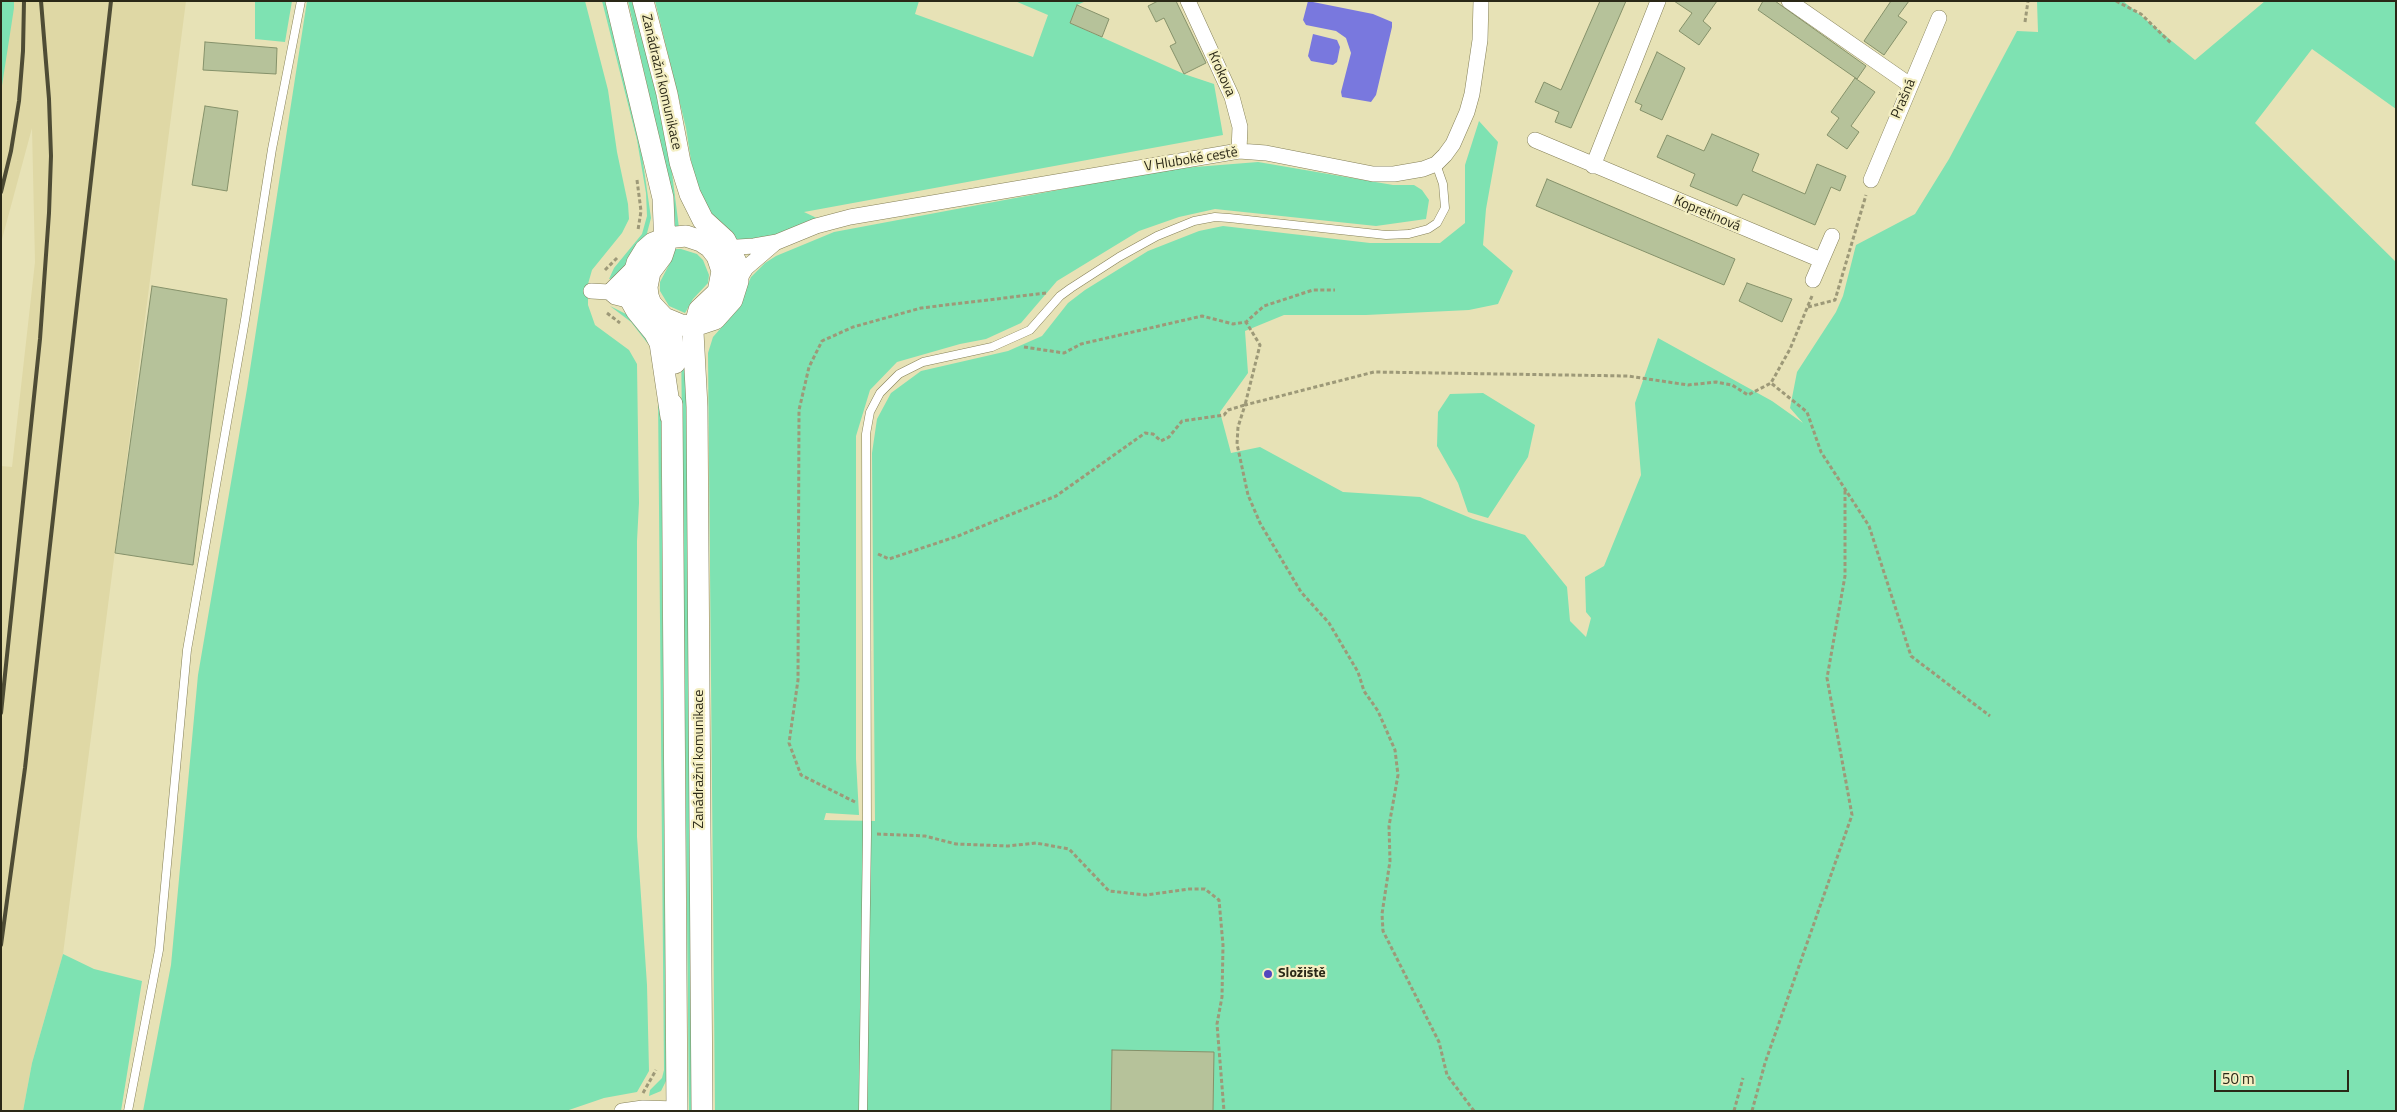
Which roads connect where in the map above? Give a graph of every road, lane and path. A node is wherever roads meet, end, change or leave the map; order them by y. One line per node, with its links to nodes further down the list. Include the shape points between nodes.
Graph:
1 (301, 1): 54 (lane, via 272,149 187,650 159,950)
2 (616, 1): 22 (main road, Zanádražní komunikace, via 663,198)
3 (643, 1): 16 (main road, Zanádražní komunikace, via 667,94)
4 (1188, 1): 15 (street, Krokova, via 1232,97 1240,127)
5 (1481, 1): 17 (street, via 1478,49 1467,112 1453,144)
6 (1658, 1): 18 (street)
7 (1789, 1): 13 (street)
8 (2028, 1): 11 (path)
9 (2116, 1): 12 (path, via 2141,14)
10 (1939, 18): 13 (street, Prašná)
11 (2025, 22)
12 (2172, 43)
13 (1910, 85): 20 (street, Prašná)
14 (1535, 140): 18 (street, Kopretinová)
15 (1239, 151): 17 (street, V Hluboké cestě, via 1378,174 1410,172); 23 (street, V Hluboké cestě, via 850,217 816,226)
16 (680, 162): 24 (main road, Zanádražní komunikace, via 684,221 691,233); 25 (main road, Zanádražní komunikace, via 698,212)
17 (1436, 164): 30 (lane, via 1446,208 1437,224 1428,229 1386,235 1215,217 1194,221 1157,236 1119,256)
18 (1593, 166): 27 (street, Kopretinová)
19 (636, 174): 22 (path, via 642,211)
20 (1871, 180): 34 (path, via 1835,300)
21 (1832, 236): 27 (street)
22 (652, 238): 24 (main road, via 686,236); 26 (main road); 35 (main road, Zanádražní komunikace, via 664,252 648,278 648,296)
23 (777, 242): 25 (street, V Hluboké cestě); 29 (street, V Hluboké cestě, via 750,263)
24 (706, 244): 25 (street, V Hluboké cestě); 39 (main road, Zanádražní komunikace, via 721,265 722,282 712,300 699,310)
25 (731, 248): 29 (main road, via 737,264)
26 (628, 258): 32 (path, via 603,274); 32 (street, via 630,273); 33 (main road, via 632,277)
27 (1821, 260): 28 (street)
28 (1813, 280): 34 (path, via 1816,289)
29 (738, 281): 36 (main road, Zanádražní komunikace, via 732,300)
30 (1071, 288): 40 (lane, via 1030,330); 48 (path, via 921,308 852,327 822,341 809,367 799,410 798,680 789,744 801,775)
31 (1335, 290): 37 (path, via 1313,290 1264,306)
32 (601, 292): 33 (street); 38 (path, via 605,310)
33 (631, 301): 35 (street, via 644,304); 44 (main road, Zanádražní komunikace, via 660,343)
34 (1808, 307): 41 (path)
35 (660, 314): 39 (main road, via 681,325); 44 (main road, Zanádražní komunikace, via 672,330 674,346)
36 (715, 319): 39 (main road); 43 (main road, Zanádražní komunikace, via 704,336)
37 (1246, 322): 40 (path, via 1233,324 1202,316 1081,344 1064,353); 42 (path, via 1260,345)
38 (621, 324)
39 (694, 326): 43 (main road, Zanádražní komunikace)
40 (1003, 343): 46 (lane, via 923,362 899,374 880,393 870,412 866,434)
41 (1771, 383): 42 (path, via 1748,395 1732,385 1716,382 1688,386 1628,376 1374,372); 45 (path, via 1807,412 1821,452)
42 (1245, 405): 46 (path, via 1228,410 1224,415 1182,421 1169,437 1161,440 1145,433 1056,496 958,536 889,559); 59 (path, via 1237,444 1254,509 1301,592 1329,623 1358,672 1364,691 1378,711 1395,750 1398,775 1389,826 1390,861 1382,914 1383,931 1438,1042 1447,1075)
43 (697, 407): 56 (main road, Zanádražní komunikace)
44 (671, 417): 53 (main road, Zanádražní komunikace)
45 (1845, 488): 47 (path, via 1869,526 1911,656); 61 (path, via 1845,576 1827,678 1852,815 1765,1063)
46 (866, 548): 48 (lane)
47 (1990, 716)
48 (866, 808): 49 (lane)
49 (867, 834): 57 (lane); 58 (path, via 925,836 956,844 1008,846 1036,843 1070,849 1109,891 1146,895 1189,888 1205,889 1218,900 1223,945 1222,997 1217,1024)
50 (657, 1066): 52 (path)
51 (1743, 1078): 60 (path)
52 (642, 1097)
53 (677, 1110): 55 (street, via 643,1108)
54 (128, 1111)
55 (622, 1111)
56 (702, 1111)
57 (863, 1111)
58 (1224, 1111)
59 (1474, 1111)
60 (1734, 1111)
61 (1752, 1111)

